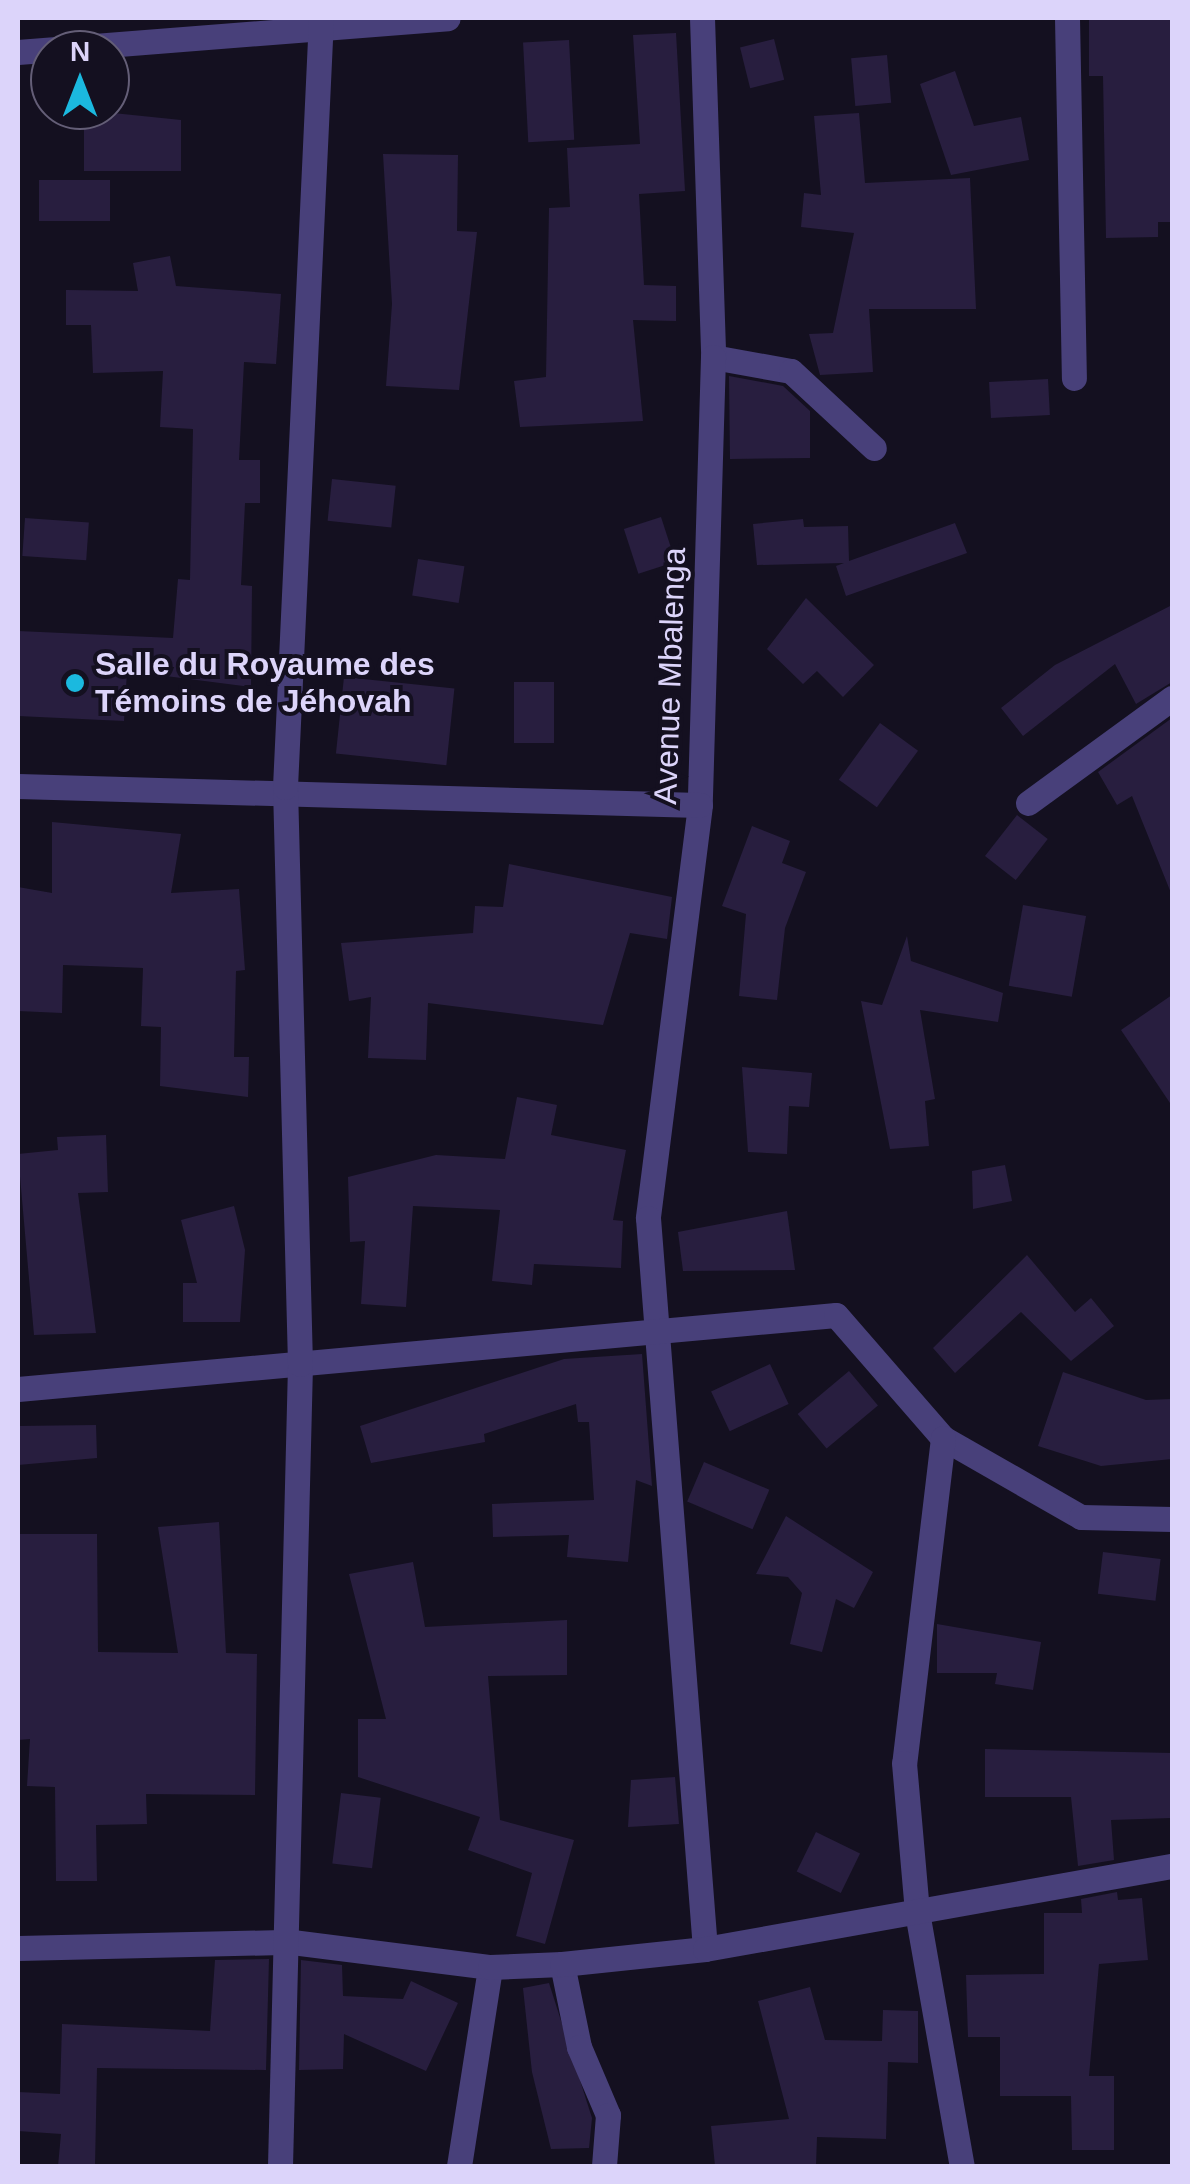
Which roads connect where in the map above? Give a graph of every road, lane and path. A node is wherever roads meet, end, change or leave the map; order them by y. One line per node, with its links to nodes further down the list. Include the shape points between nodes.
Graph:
1 (448, 18): 4 (street)
2 (702, 18): 6 (street, Avenue Mbalenga)
3 (1067, 18): 7 (street)
4 (321, 21): 5 (street); 11 (street)
5 (18, 52)
6 (713, 357): 8 (street, via 791,371); 13 (street, Avenue Mbalenga)
7 (1074, 378)
8 (874, 448)
9 (1172, 698): 12 (street)
10 (18, 786): 11 (street)
11 (285, 787): 13 (street); 15 (street)
12 (1028, 803)
13 (700, 804): 14 (street, Avenue Mbalenga, via 648,1218)
14 (652, 1333): 15 (street); 17 (street, via 836,1315); 23 (street, Avenue Mbalenga)
15 (300, 1364): 16 (street); 21 (street)
16 (18, 1389)
17 (942, 1438): 18 (street, via 1082,1517); 20 (street, via 904,1763)
18 (1172, 1519)
19 (1172, 1866): 20 (street)
20 (917, 1912): 23 (street); 29 (street)
21 (292, 1942): 22 (street); 25 (street); 26 (street)
22 (18, 1948)
23 (706, 1949): 24 (street)
24 (562, 1964): 25 (street); 28 (street, via 579,2047 608,2115)
25 (490, 1967): 27 (street)
26 (280, 2166)
27 (459, 2166)
28 (604, 2166)
29 (962, 2166)

